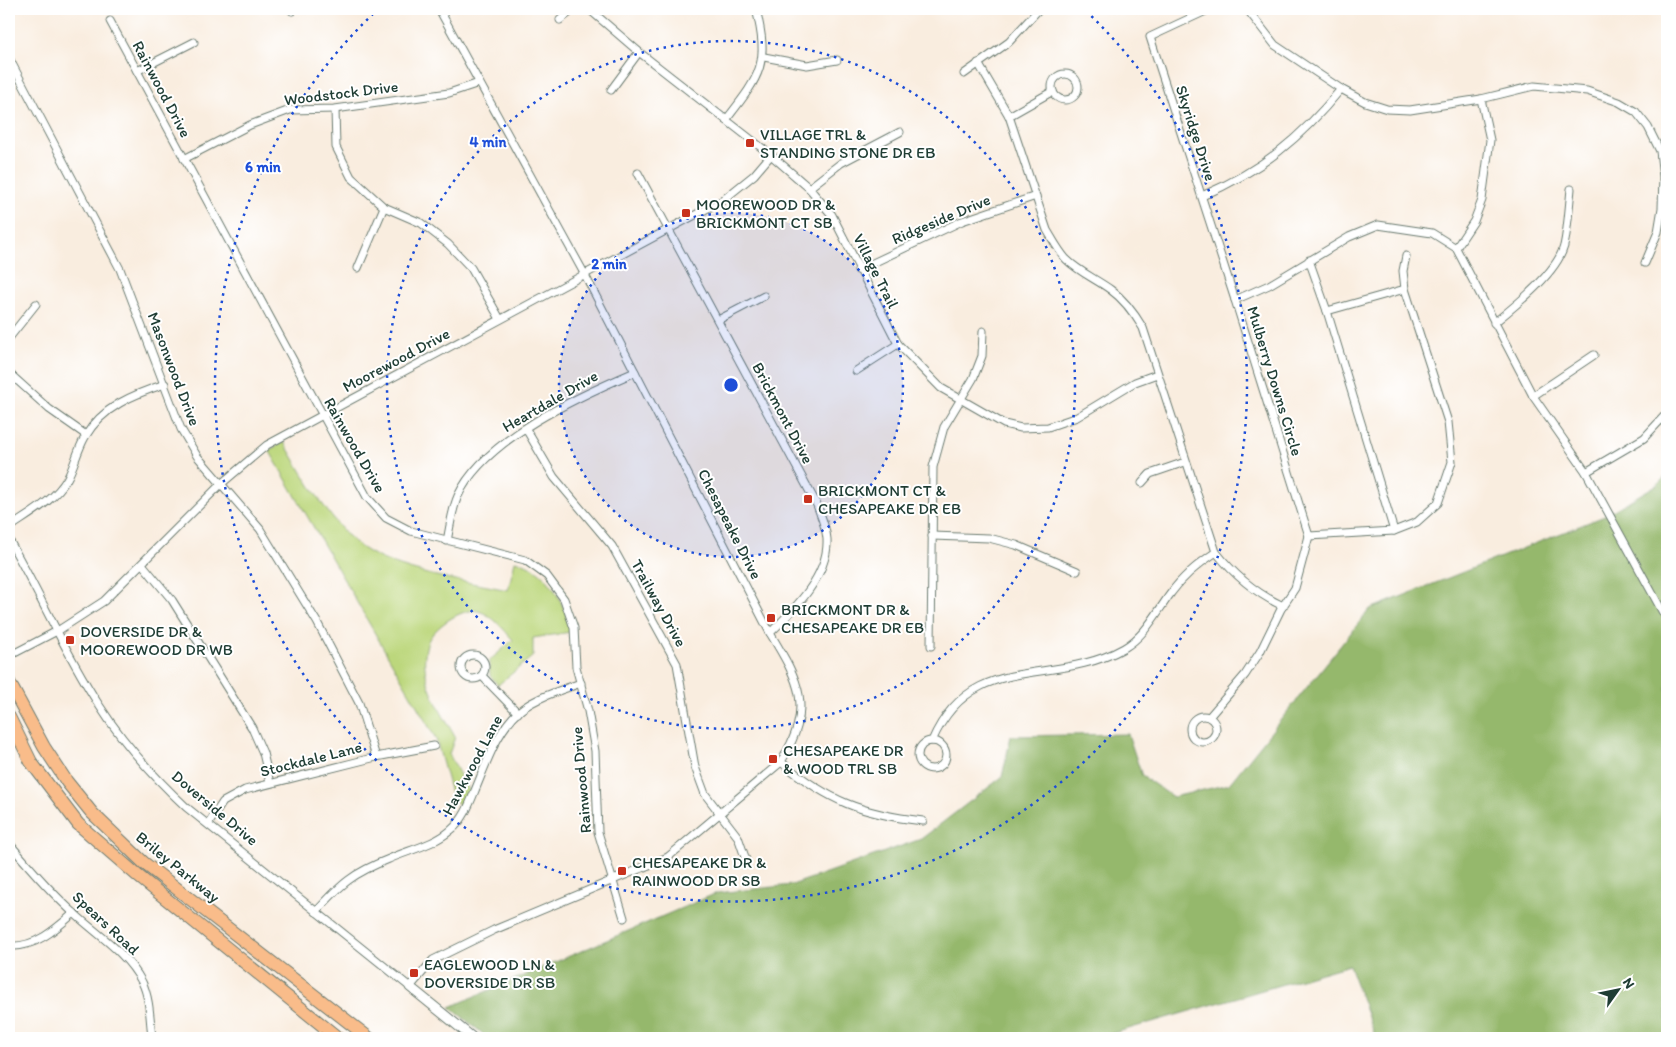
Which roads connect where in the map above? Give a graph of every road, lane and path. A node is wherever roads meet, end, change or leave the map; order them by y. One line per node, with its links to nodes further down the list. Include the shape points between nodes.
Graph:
1 (439, 9): 18 (street, Chesapeake Drive)
2 (574, 9): 8 (street)
3 (589, 9): 11 (street, Village Trail)
4 (756, 9): 12 (street, via 763,35)
5 (1039, 9): 15 (street, via 1009,42)
6 (1210, 9): 34 (street, Skyridge Drive, via 1150,38)
7 (1247, 9): 19 (street, via 1275,45)
8 (560, 20)
9 (110, 21): 16 (street, Rainwood Drive)
10 (194, 42): 16 (street)
11 (639, 52): 20 (street); 25 (street, Village Trail)
12 (764, 57): 14 (street, via 807,65); 25 (street, via 751,88)
13 (9, 58): 60 (street, Masonwood Drive, via 120,269)
14 (837, 60)
15 (978, 63): 17 (street); 24 (street)
16 (137, 71): 28 (street, Rainwood Drive)
17 (964, 74)
18 (479, 83): 23 (street, Woodstock Drive, via 449,93); 43 (street, Chesapeake Drive)
19 (1341, 89): 22 (street, via 1387,109 1410,110); 34 (street, via 1291,144 1228,185)
20 (611, 90)
21 (1053, 91): 24 (street)
22 (1481, 100): 30 (street, via 1534,86 1587,91 1619,102 1636,112 1648,127 1660,151); 37 (street, via 1490,140 1482,200 1474,222)
23 (334, 108): 28 (street, Woodstock Drive, via 290,110 250,125); 35 (street, via 336,148 351,177)
24 (1009, 116): 33 (street)
25 (726, 120): 27 (street, Village Trail)
26 (900, 132): 31 (street, via 842,163)
27 (771, 155): 31 (street, Village Trail); 36 (street, Moorewood Drive, via 754,175 723,200)
28 (184, 159): 64 (street, Rainwood Drive)
29 (638, 173): 36 (street, Brickmont Drive)
30 (1665, 177): 40 (street, via 1658,232)
31 (810, 188): 42 (street, Village Trail, via 832,215)
32 (1571, 189): 51 (street, via 1563,248 1548,273 1528,296)
33 (1036, 196): 42 (street, Ridgeside Drive, via 962,221); 59 (street, via 1047,230 1065,258 1130,307 1144,328)
34 (1202, 196): 46 (street, Skyridge Drive)
35 (384, 207): 41 (street); 49 (street, via 421,224 448,244 471,268)
36 (669, 230): 43 (street, Moorewood Drive); 50 (street, Brickmont Drive)
37 (1456, 248): 39 (street, Mulberry Downs Circle, via 1432,233 1378,225); 51 (street)
38 (1406, 256): 44 (street)
39 (1309, 260): 46 (street, Mulberry Downs Circle); 48 (street)
40 (1645, 263)
41 (358, 268)
42 (858, 270): 54 (street, Village Trail)
43 (585, 275): 49 (street, Moorewood Drive); 56 (street, Chesapeake Drive)
44 (1405, 289): 48 (street); 72 (street, via 1448,422 1452,462 1438,503 1417,522)
45 (764, 296): 50 (street)
46 (1235, 300): 74 (street, Mulberry Downs Circle)
47 (36, 304): 53 (street)
48 (1327, 311): 72 (street)
49 (500, 319): 64 (street, Moorewood Drive)
50 (718, 320): 83 (street, Brickmont Drive, via 817,505 827,539 824,557 814,580 799,604)
51 (1494, 323): 61 (street)
52 (983, 331): 62 (street, via 982,356)
53 (9, 338)
54 (898, 344): 57 (street); 62 (street, Village Trail, via 940,388)
55 (1594, 355): 61 (street)
56 (635, 372): 65 (street, Heartdale Drive, via 590,391); 83 (street, Chesapeake Drive)
57 (856, 372)
58 (9, 373): 66 (street, via 49,409)
59 (1158, 374): 62 (street, Village Trail, via 1134,382 1077,417 1048,428 1004,424); 67 (street)
60 (165, 384): 66 (street, via 134,394 110,408); 70 (street, Masonwood Drive, via 181,429 197,456)
61 (1533, 396): 68 (street)
62 (961, 400): 73 (street, via 944,427 933,467)
63 (1667, 414): 68 (street, via 1644,438)
64 (321, 416): 70 (street, Moorewood Drive, via 267,445); 76 (street, Rainwood Drive, via 367,497 386,518 411,532)
65 (526, 428): 76 (street, Heartdale Drive, via 475,468 457,497); 97 (street, Trailway Drive, via 554,477 612,546 677,664 695,767 705,794)
66 (86, 435): 71 (street, via 67,479 56,493)
67 (1185, 462): 69 (street, via 1150,474); 77 (street)
68 (1586, 472): 81 (street)
69 (1142, 483)
70 (221, 484): 78 (street, Moorewood Drive); 94 (street, Masonwood Drive, via 260,530 317,622 359,703)
71 (9, 528)
72 (1394, 531): 74 (street)
73 (932, 536): 79 (street, via 989,538 1016,545); 84 (street)
74 (1309, 536): 80 (street, via 1295,588)
75 (9, 540): 82 (street, Doverside Drive)
76 (447, 541): 88 (street, Rainwood Drive, via 525,560 547,576 564,600 574,628)
77 (1216, 552): 80 (street, via 1234,575 1262,596); 92 (street, via 1184,576 1144,632 1126,647 1095,660 988,681 958,700 946,714)
78 (142, 565): 82 (street, Moorewood Drive, via 104,601); 96 (street, via 172,600 252,728 263,753)
79 (1077, 571)
80 (1283, 606): 91 (street, via 1245,675)
81 (1667, 620)
82 (58, 630): 85 (street, Moorewood Drive); 99 (street, Doverside Drive, via 98,705 124,741 155,778)
83 (770, 633): 95 (street, Chesapeake Drive, via 794,672 799,688 797,730)
84 (932, 646)
85 (9, 656)
86 (482, 676): 89 (street)
87 (9, 682): 110 (highway, Briley Parkway, via 44,747 92,813 144,863)
88 (580, 683): 89 (street, Hawkwood Lane, via 551,694); 102 (street, Rainwood Drive, via 595,751 598,832)
89 (518, 713): 103 (street, Hawkwood Lane, via 495,745 465,814 451,830 432,842 362,871 338,886)
90 (9, 717): 109 (highway, Briley Parkway, via 31,762 78,824)
91 (1208, 717)
92 (932, 741)
93 (434, 746): 94 (street, Stockdale Lane)
94 (376, 757): 96 (street, Stockdale Lane)
95 (781, 762): 97 (street, Chesapeake Drive); 98 (street, via 812,787 856,808)
96 (270, 783): 99 (street, Stockdale Lane, via 245,790 223,802)
97 (718, 813): 101 (street, Trailway Drive, via 738,837); 102 (street, Chesapeake Drive, via 668,857)
98 (923, 821)
99 (208, 823): 103 (street, Doverside Drive)
100 (9, 843): 104 (street, Spears Road)
101 (746, 860)
102 (612, 882): 105 (street, Rainwood Drive); 107 (street, Chesapeake Drive, via 494,930 433,960)
103 (316, 912): 107 (street, Doverside Drive)
104 (74, 913): 106 (street, via 51,933 30,943); 108 (street, Spears Road, via 132,965 143,984)
105 (624, 918)
106 (9, 946)
107 (410, 987): 111 (street, Doverside Drive)
108 (152, 1038)
109 (338, 1038)
110 (369, 1038)
111 (472, 1038)

